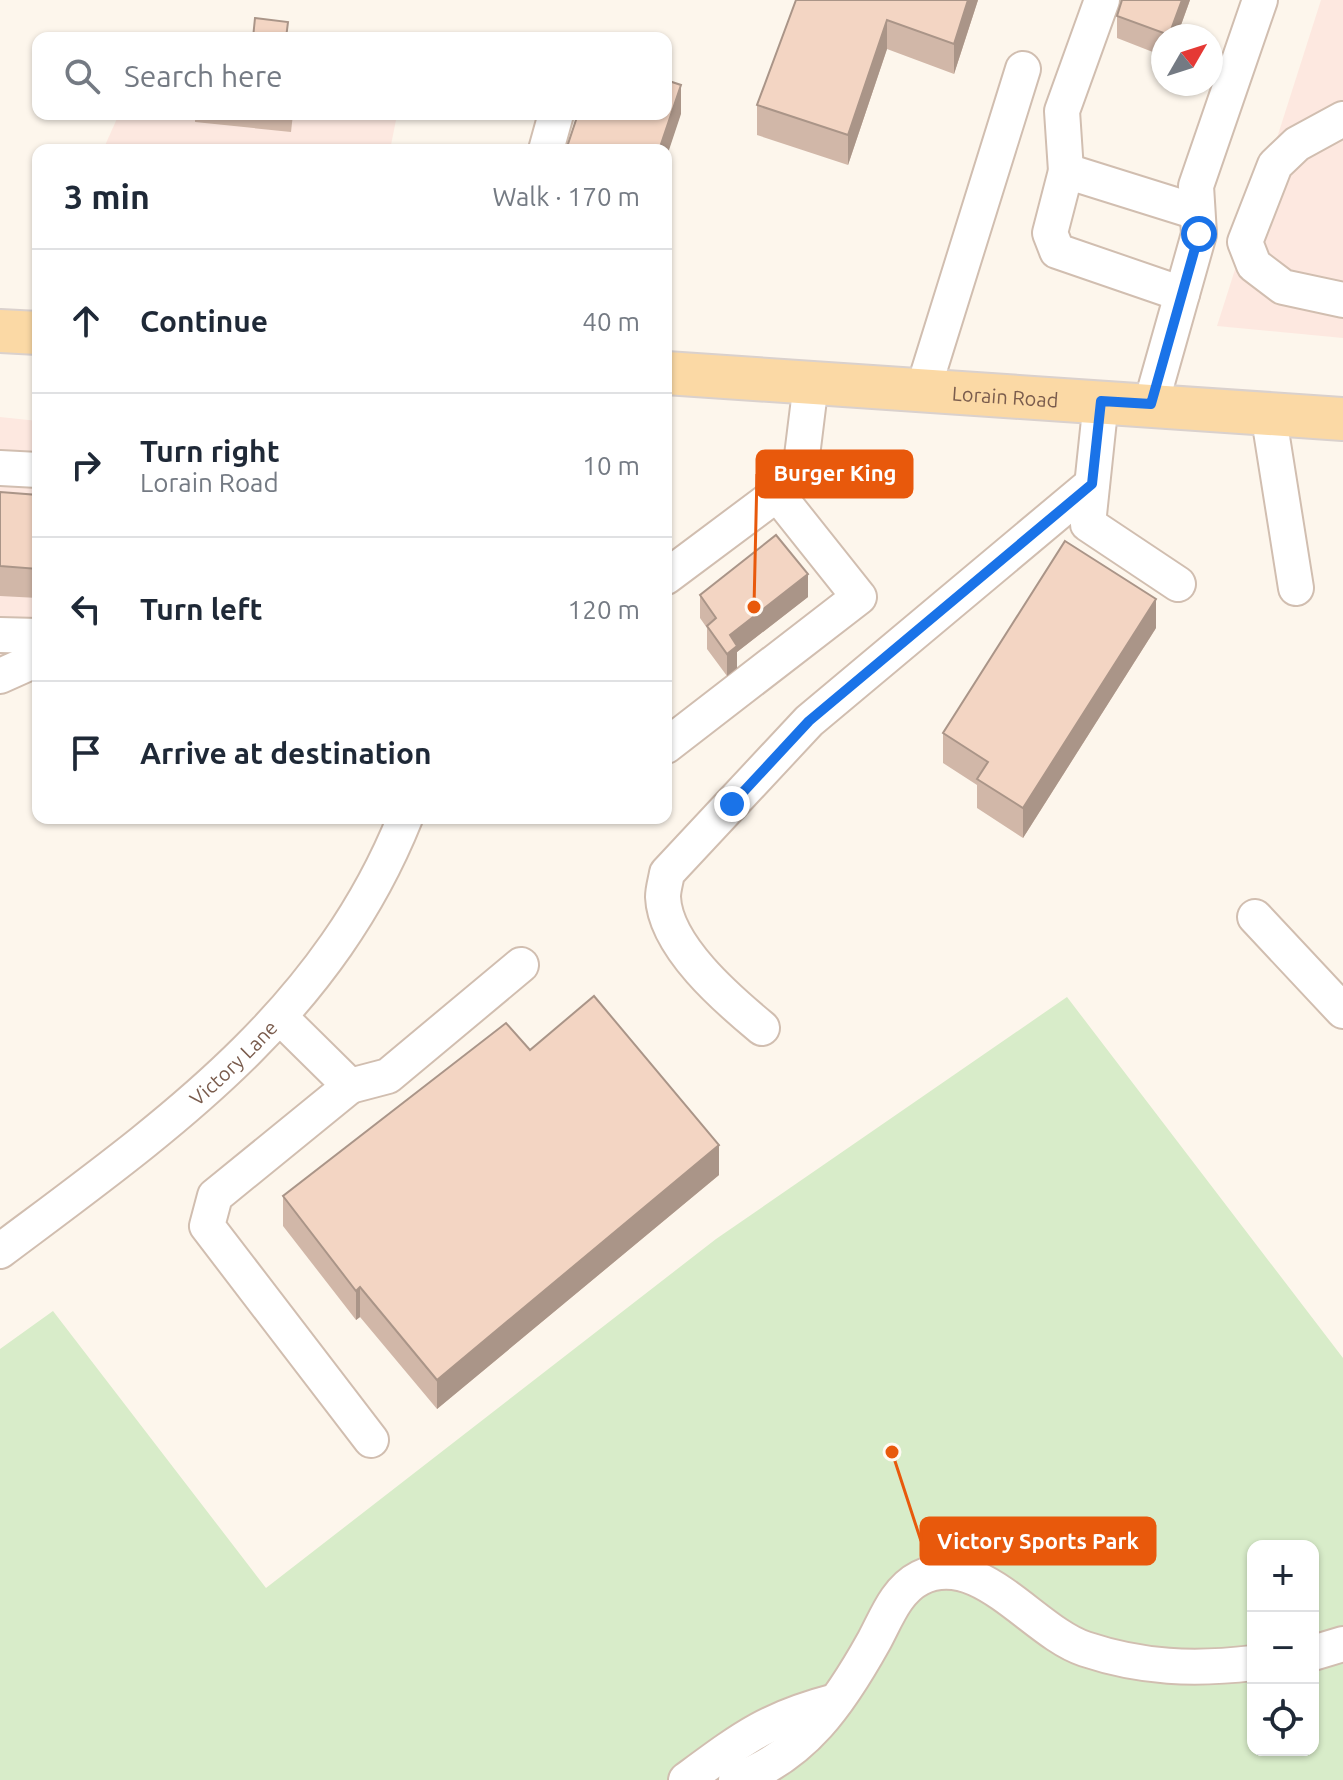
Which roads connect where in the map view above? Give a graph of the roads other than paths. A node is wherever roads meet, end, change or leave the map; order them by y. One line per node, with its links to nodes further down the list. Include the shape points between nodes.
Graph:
1 (1102, 0): 7 (street, via 1062,111)
2 (1260, 0): 8 (street, via 1196,186)
3 (1023, 69): 15 (street)
4 (1343, 119): 10 (street, via 1297,144 1275,165 1245,242 1254,265 1283,287)
5 (554, 120): 6 (street)
6 (548, 144)
7 (1066, 171): 8 (street); 9 (street, via 1050,233 1057,251)
8 (1197, 212): 9 (street, via 1199,234)
9 (1182, 294): 17 (street)
10 (1343, 300)
11 (0, 331): 12 (main road)
12 (32, 333)
13 (672, 373): 14 (main road, Lorain Road)
14 (811, 383): 15 (main road, Lorain Road); 23 (street, via 800,472)
15 (923, 390): 16 (main road, Lorain Road)
16 (1101, 401): 17 (main road, Lorain Road); 22 (street)
17 (1151, 404): 18 (main road, Lorain Road)
18 (1268, 412): 19 (main road, Lorain Road); 26 (street)
19 (1343, 419)
20 (0, 468): 21 (street)
21 (32, 470)
22 (1092, 484): 25 (street, via 1088,524); 37 (street, via 809,721 667,873 663,898 673,929 700,971)
23 (777, 494): 24 (street); 31 (street, via 859,597)
24 (672, 573)
25 (1178, 584)
26 (1296, 588)
27 (0, 635): 28 (street)
28 (32, 636)
29 (32, 662): 30 (street)
30 (0, 676)
31 (672, 741)
32 (402, 824): 36 (street, Victory Lane, via 355,915)
33 (1255, 917): 35 (street)
34 (521, 965): 38 (street, via 388,1076)
35 (1343, 1011)
36 (280, 1017): 38 (street); 39 (street, Victory Lane, via 188,1108)
37 (762, 1028)
38 (350, 1086): 40 (street, via 215,1196 207,1226)
39 (0, 1251)
40 (371, 1440)
41 (1343, 1644): 42 (street)
42 (1319, 1651)
43 (1247, 1664): 44 (street, via 1202,1669 1146,1665 1082,1648 974,1576 949,1571 922,1576 901,1593)
44 (836, 1701): 45 (street, via 787,1714 752,1731); 46 (street, via 787,1755)
45 (686, 1780)
46 (736, 1780)

